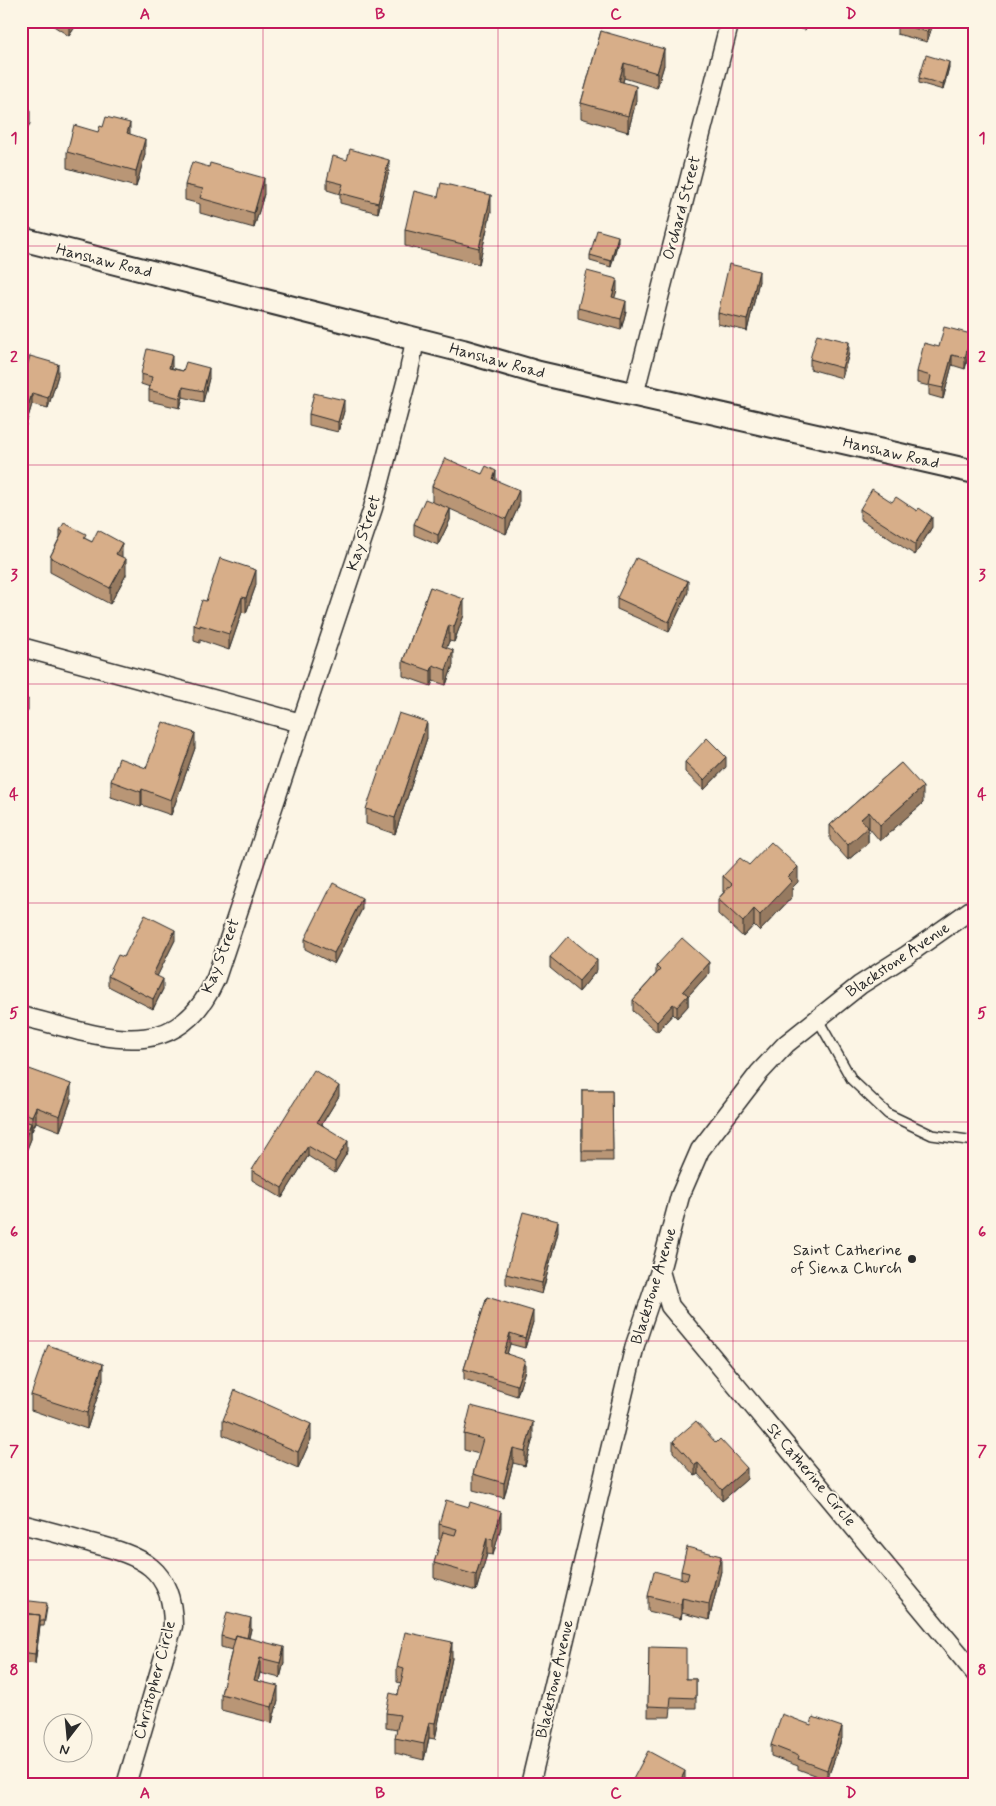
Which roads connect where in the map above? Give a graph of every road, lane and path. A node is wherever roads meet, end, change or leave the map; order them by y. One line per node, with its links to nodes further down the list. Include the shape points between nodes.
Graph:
1 (730, 21): 4 (street, Orchard Street)
2 (21, 239): 3 (street, Hanshaw Road)
3 (415, 340): 4 (street, Hanshaw Road); 7 (street, Kay Street, via 373,508)
4 (634, 395): 5 (street, Hanshaw Road)
5 (975, 472)
6 (21, 647): 7 (street)
7 (301, 723): 9 (street, Kay Street, via 216,978 208,996 196,1010 166,1033 148,1039 111,1038)
8 (975, 907): 10 (street, Blackstone Avenue, via 860,985)
9 (21, 1016)
10 (818, 1018): 11 (lane, via 852,1080 888,1114 932,1135); 12 (street, Blackstone Avenue, via 786,1044 759,1073 700,1150 680,1196)
11 (975, 1141)
12 (660, 1271): 14 (street, St Catherine Circle, via 670,1306); 16 (street, Blackstone Avenue, via 635,1345)
13 (21, 1524): 15 (street, Christopher Circle, via 122,1551 144,1561 164,1582 170,1596 173,1626)
14 (975, 1673)
15 (126, 1785)
16 (530, 1785)

